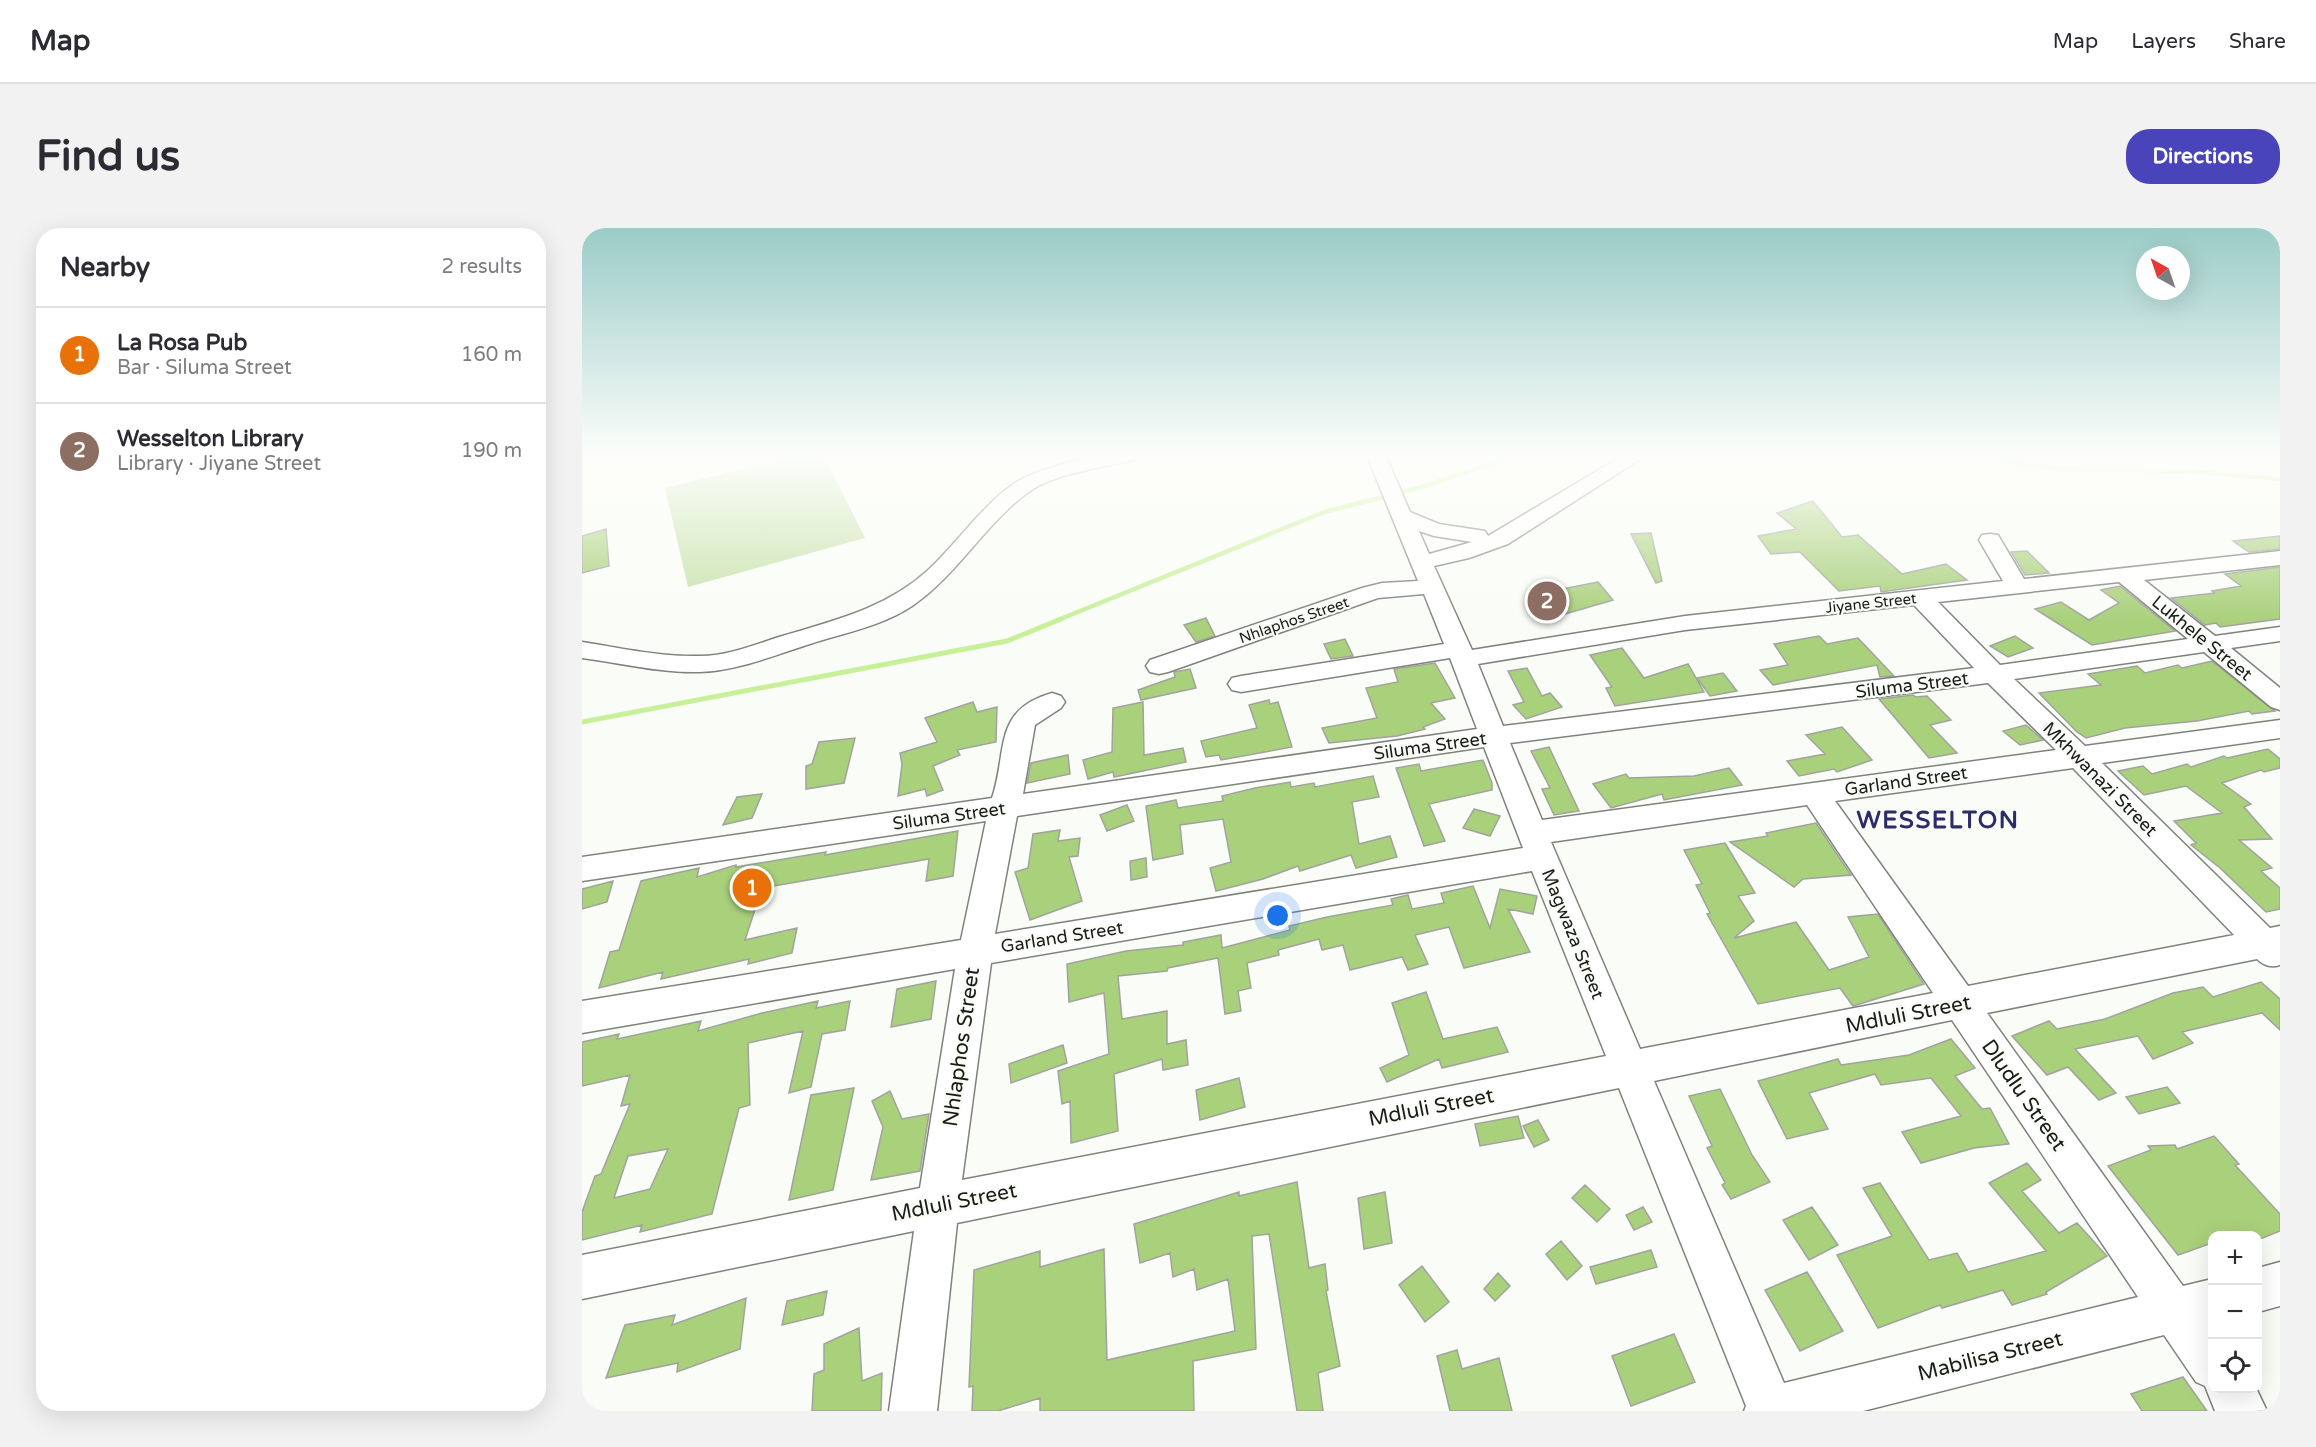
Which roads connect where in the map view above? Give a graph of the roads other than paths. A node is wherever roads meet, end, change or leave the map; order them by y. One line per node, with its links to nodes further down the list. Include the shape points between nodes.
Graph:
1 (996, 511): 14 (street, via 935,576 903,602 874,616 742,657 703,664)
2 (1400, 511): 5 (street, Magwaza Street)
3 (1545, 511): 4 (street)
4 (1514, 530): 5 (street, via 1482,546); 6 (street)
5 (1410, 533): 6 (street); 6 (street, via 1434,530); 15 (street, Magwaza Street); 16 (street, Nhlaphos Street, via 1382,590)
6 (1477, 536)
7 (1990, 540): 10 (street)
8 (2280, 558): 9 (street, Jiyane Street)
9 (2124, 576): 10 (street, Jiyane Street); 13 (street, Lukhele Street)
10 (2017, 586): 11 (street, Jiyane Street)
11 (1920, 598): 15 (street, Jiyane Street, via 1685,623); 17 (street, Mkhwanazi Street)
12 (2280, 634): 13 (street, Siluma Street)
13 (2207, 643): 17 (street, Siluma Street); 19 (street, Lukhele Street)
14 (582, 650)
15 (1461, 654): 18 (street, Jiyane Street); 22 (street, Magwaza Street)
16 (1159, 666)
17 (1994, 674): 22 (street, Siluma Street); 23 (street, Mkhwanazi Street)
18 (1241, 684)
19 (2280, 701)
20 (1052, 702): 25 (street, Nhlaphos Street, via 1022,722)
21 (2280, 729): 23 (street, Garland Street)
22 (1493, 736): 25 (street, Siluma Street); 26 (street, Magwaza Street)
23 (2079, 757): 24 (street, Garland Street); 28 (street, Mkhwanazi Street)
24 (1815, 795): 26 (street, Garland Street); 30 (street, Dludlu Street)
25 (1004, 808): 27 (street, Siluma Street); 29 (street, Nhlaphos Street)
26 (1537, 845): 29 (street, Garland Street); 32 (street, Magwaza Street)
27 (582, 869)
28 (2274, 948): 30 (street, Mdluli Street)
29 (975, 952): 31 (street, Garland Street); 33 (street, Nhlaphos Street)
30 (1960, 1004): 32 (street, Mdluli Street); 37 (street, Dludlu Street)
31 (582, 1017)
32 (1628, 1067): 33 (street, Mdluli Street); 41 (street, Magwaza Street)
33 (938, 1205): 34 (street, Mdluli Street); 40 (street, Nhlaphos Street)
34 (582, 1277)
35 (2280, 1284): 36 (street)
36 (2262, 1289)
37 (2194, 1306): 38 (street, Dludlu Street); 41 (street, Mabilisa Street)
38 (2208, 1353)
39 (2231, 1393): 42 (street)
40 (913, 1411)
41 (1771, 1411)
42 (2244, 1411)

